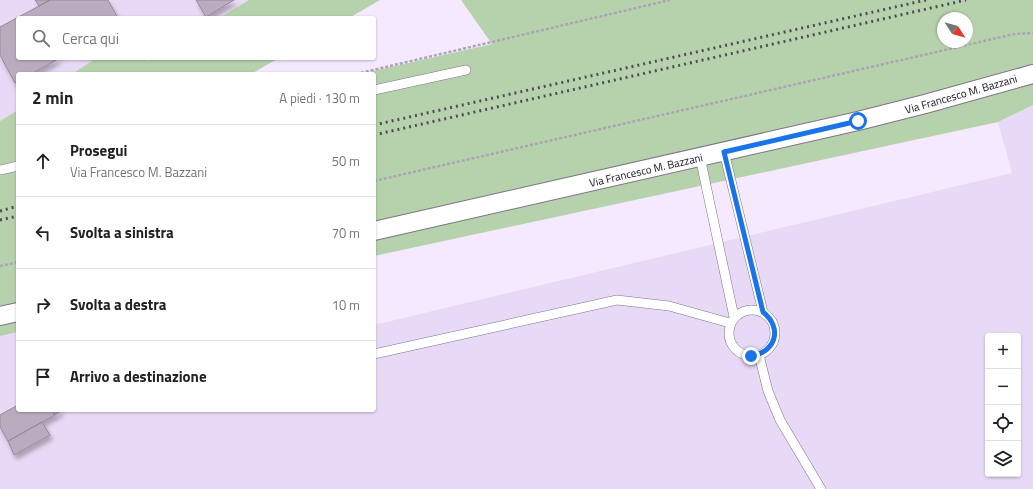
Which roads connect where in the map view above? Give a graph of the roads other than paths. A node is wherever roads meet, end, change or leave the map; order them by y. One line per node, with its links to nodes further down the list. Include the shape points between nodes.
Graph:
1 (466, 70): 3 (lane)
2 (1033, 74): 4 (street, Via Francesco M. Bazzani, via 925,104)
3 (376, 90)
4 (724, 152): 5 (street, Via Francesco M. Bazzani); 10 (lane)
5 (700, 158): 8 (street, Via Francesco M. Bazzani); 12 (lane)
6 (16, 166): 7 (lane)
7 (0, 170)
8 (376, 231)
9 (16, 312): 11 (street)
10 (763, 312): 12 (lane, via 748,310 741,312); 14 (lane, via 773,324 775,331 771,346)
11 (0, 316)
12 (732, 320): 13 (lane, via 669,306 617,300); 14 (lane, via 729,338 737,351 744,355)
13 (376, 354)
14 (759, 355): 15 (lane, via 768,391 780,420)
15 (821, 489)

